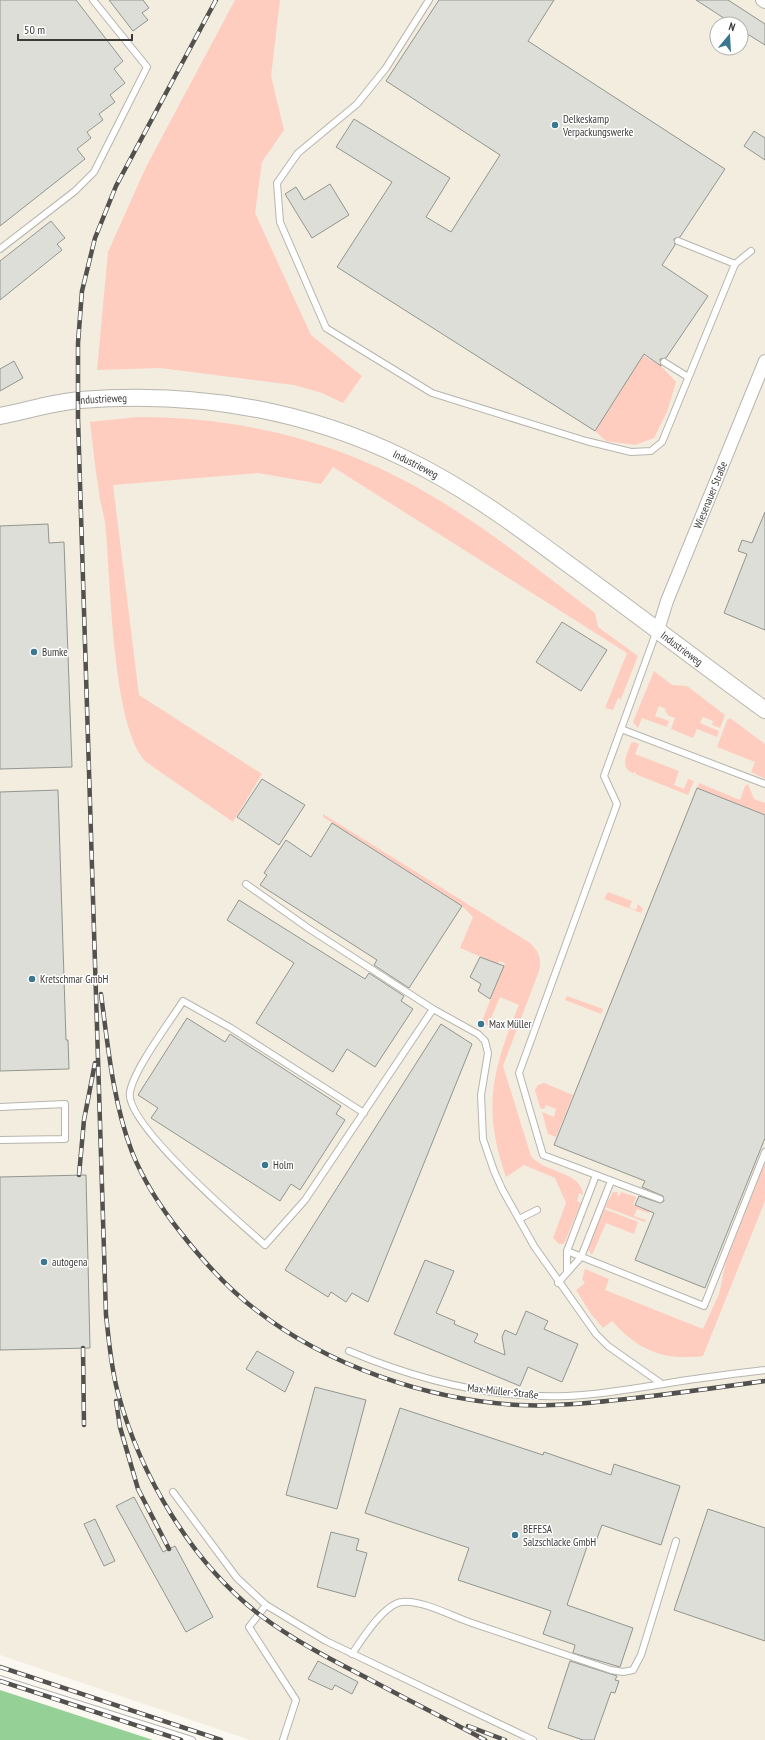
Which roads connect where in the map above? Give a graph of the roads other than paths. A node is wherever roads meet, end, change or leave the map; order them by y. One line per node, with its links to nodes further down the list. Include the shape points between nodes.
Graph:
1 (93, 0): 6 (lane, via 147,67 94,172 75,191)
2 (429, 0): 11 (lane, via 386,68 357,104 298,153 277,183 280,222 326,328 432,393 586,441 631,452 651,451 662,442)
3 (762, 0): 4 (street)
4 (765, 2)
5 (678, 241): 8 (lane)
6 (0, 249)
7 (751, 251): 8 (lane)
8 (735, 264): 11 (lane)
9 (765, 361): 13 (street, Wiesenauer Straße, via 667,601)
10 (664, 362): 11 (lane)
11 (688, 376)
12 (0, 416): 13 (street, Industrieweg, via 78,400 168,398 216,401 290,416 331,428 404,458 482,503)
13 (658, 630): 14 (street, Industrieweg); 15 (lane)
14 (765, 710)
15 (621, 729): 16 (lane); 23 (lane, via 604,776 617,804 518,1073 543,1155)
16 (765, 784)
17 (246, 884): 18 (lane, via 308,928)
18 (433, 1009): 20 (lane); 27 (lane, via 478,1034 485,1041 488,1053 480,1095 483,1139 502,1189)
19 (0, 1107): 21 (lane, via 65,1104 65,1139)
20 (364, 1113): 20 (lane, via 305,1200 265,1245 214,1200 146,1129 129,1094 134,1078 183,1001 231,1028)
21 (0, 1140)
22 (765, 1152): 29 (lane, via 704,1306)
23 (596, 1175): 24 (lane); 28 (lane)
24 (611, 1180): 25 (lane); 29 (lane)
25 (660, 1199)
26 (537, 1210): 27 (lane)
27 (519, 1220): 31 (lane)
28 (567, 1251): 29 (lane); 30 (lane)
29 (581, 1257): 30 (lane)
30 (567, 1272): 31 (lane)
31 (558, 1282): 34 (lane, via 596,1334 608,1346)
32 (349, 1351): 34 (lane, Max-Müller-Straße, via 423,1378 494,1392 566,1396 633,1390)
33 (765, 1370): 34 (lane, Max-Müller-Straße)
34 (662, 1384)
35 (173, 1492): 37 (lane, via 237,1578)
36 (676, 1542): 38 (lane, via 641,1655 633,1670 611,1670 424,1605 401,1602 384,1612 366,1632)
37 (266, 1604): 38 (lane); 41 (lane, via 249,1627 296,1700)
38 (352, 1654): 42 (lane)
39 (0, 1680): 40 (lane)
40 (192, 1740)
41 (283, 1740)
42 (533, 1740)

